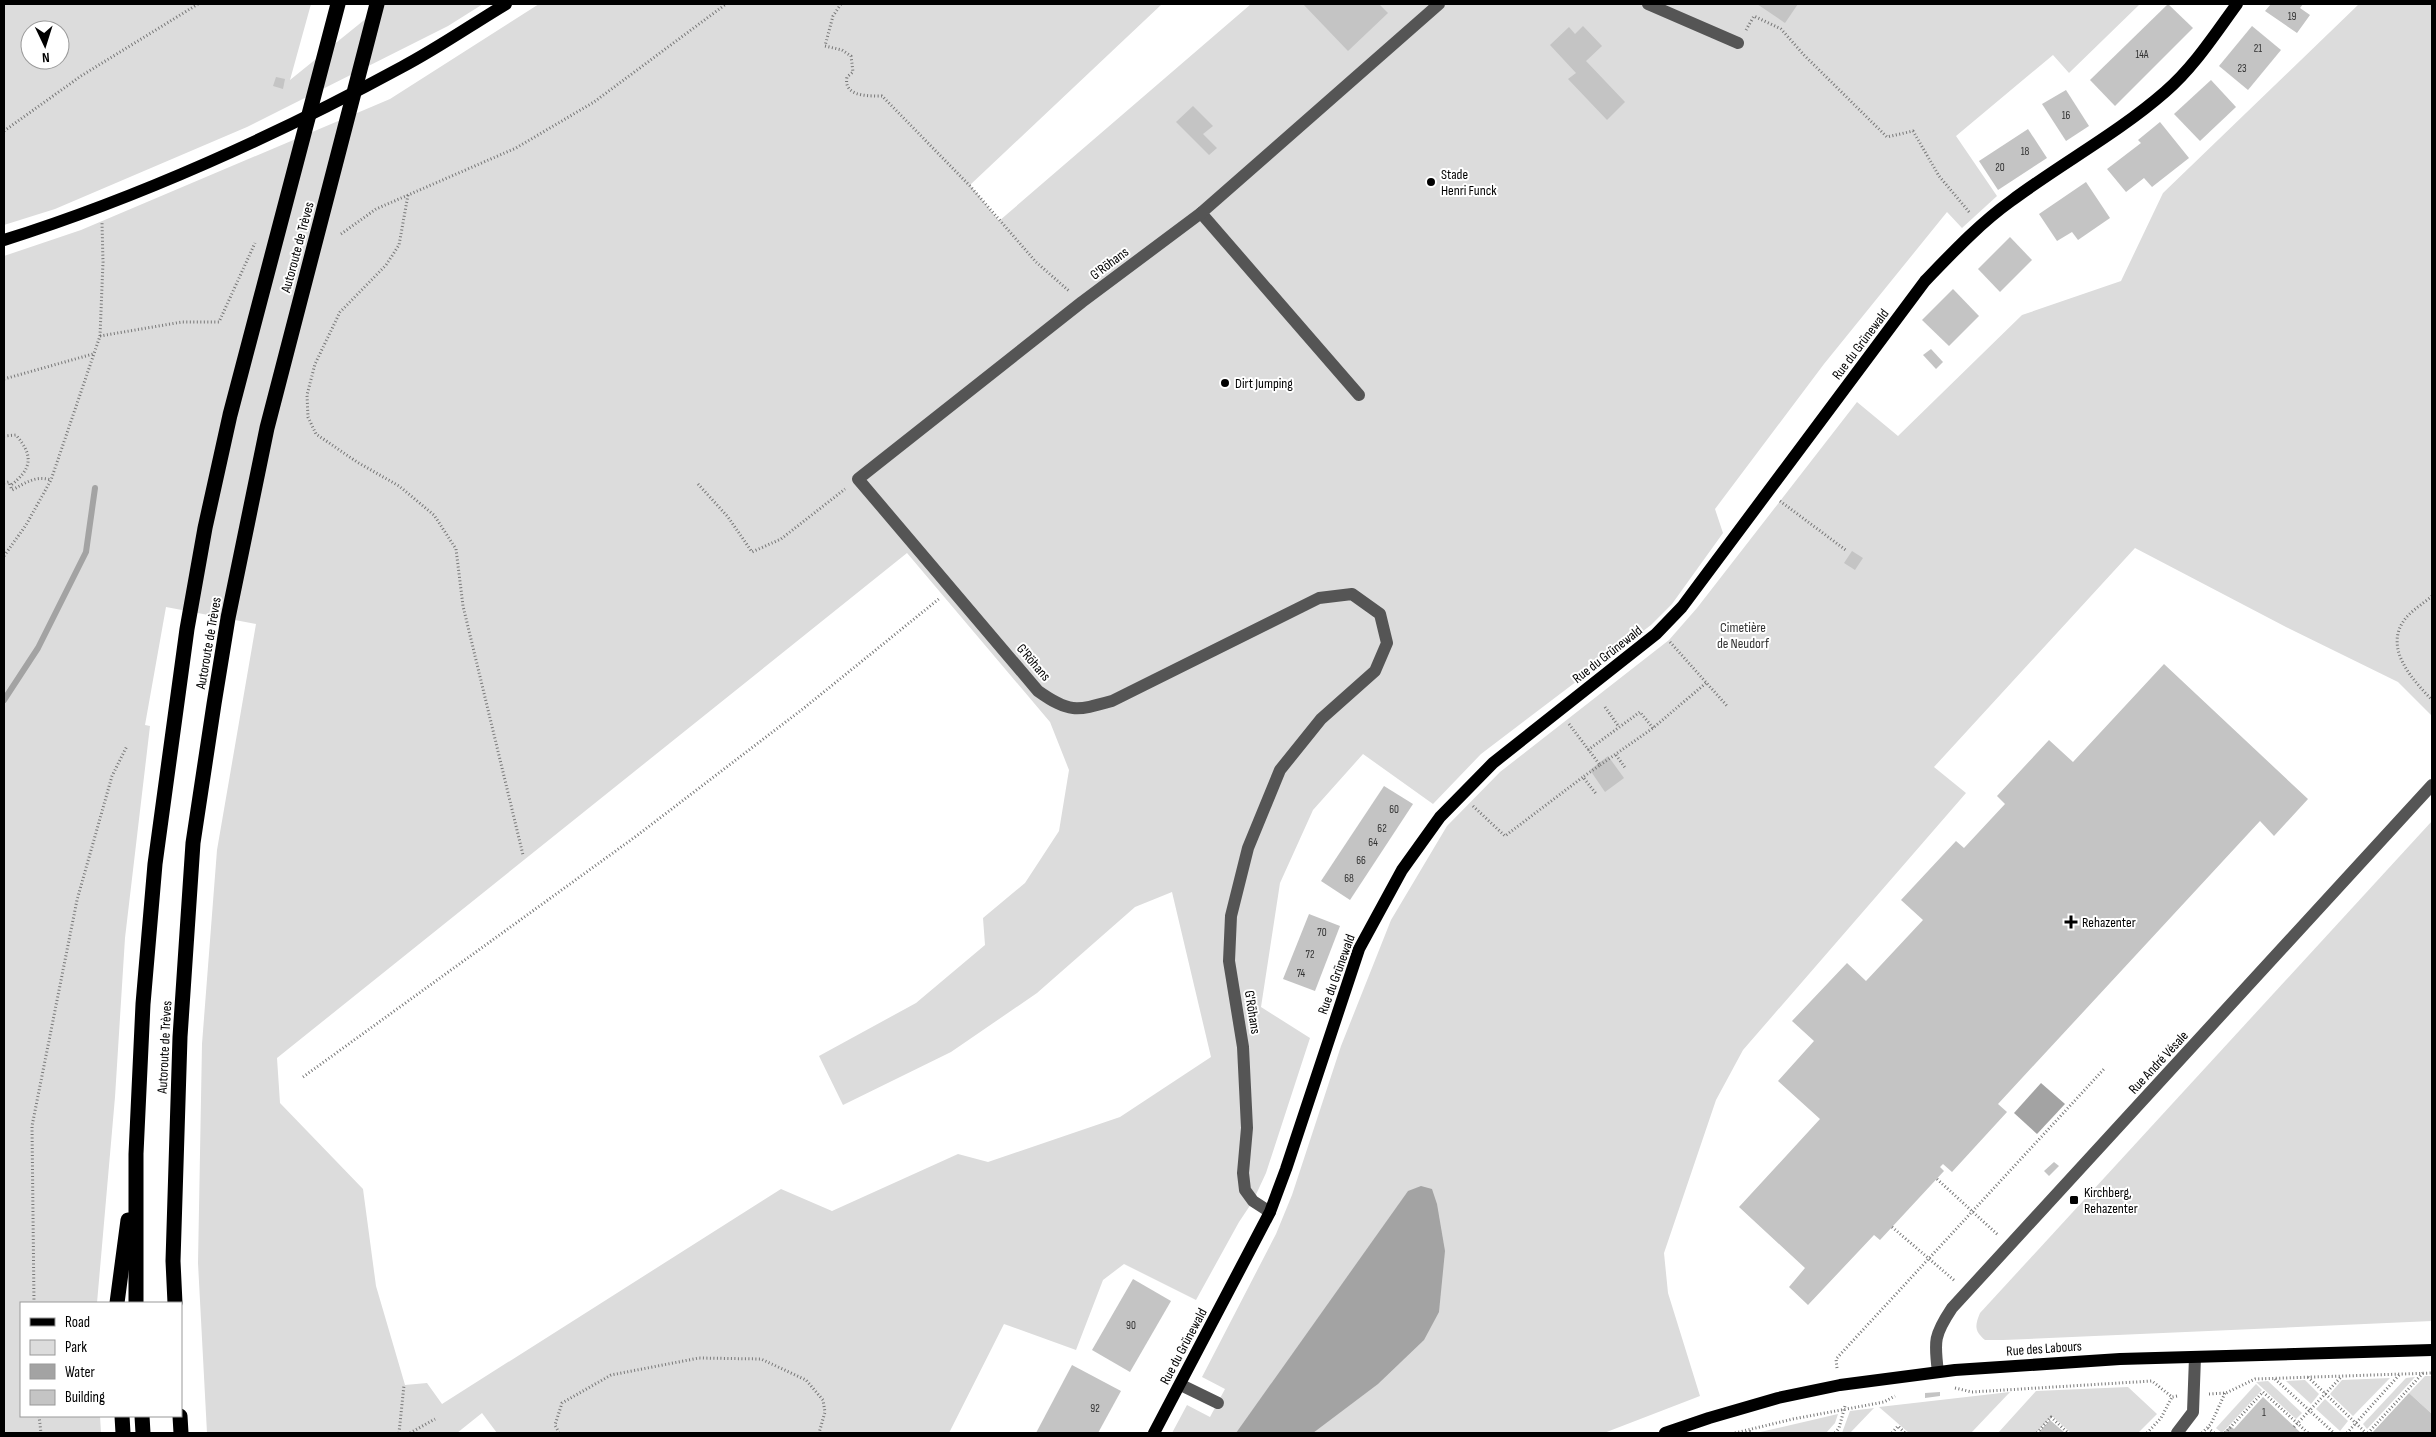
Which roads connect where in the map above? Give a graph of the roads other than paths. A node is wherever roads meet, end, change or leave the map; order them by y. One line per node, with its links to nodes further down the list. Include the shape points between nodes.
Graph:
1 (338, 4): 12 (highway, Autoroute de Trèves, via 230,415 205,528 155,864 143,1004)
2 (377, 4): 16 (highway, Autoroute de Trèves, via 267,428 214,704 193,843 180,1037 173,1260)
3 (506, 4): 9 (main road, via 404,66 321,109 211,160 102,205)
4 (1439, 4): 8 (street, G'Röhans)
5 (1648, 4): 7 (street)
6 (2237, 4): 13 (main road, Rue du Grünewald, via 2201,54 2167,91 2125,124 1980,224 1925,281 1682,607 1656,634 1493,763 1440,816 1402,870 1359,949)
7 (1738, 43)
8 (1201, 212): 10 (street); 13 (street, G'Röhans, via 858,479 1038,691 1060,707 1085,709 1112,701 1319,598 1352,594 1380,614 1387,642 1375,671 1321,719 1280,770 1248,848 1231,916 1229,961 1243,1047 1247,1128 1243,1173 1245,1190)
9 (4, 240)
10 (1359, 395)
11 (2432, 785): 19 (street, Rue André Vésale, via 1952,1308 1938,1329 1935,1349)
12 (136, 1154): 14 (highway); 15 (highway, Autoroute de Trèves)
13 (1270, 1212): 20 (main road, Rue du Grünewald)
14 (117, 1302)
15 (136, 1302)
16 (175, 1302)
17 (2432, 1350): 18 (main road, Rue des Labours)
18 (2195, 1357): 19 (main road, Rue des Labours); 30 (street, via 2193,1412)
19 (1938, 1372): 29 (main road, Rue des Labours, via 1840,1385 1778,1398)
20 (1180, 1385): 21 (street); 28 (main road, Rue du Grünewald)
21 (1218, 1403)
22 (122, 1417): 25 (highway)
23 (142, 1417): 26 (highway)
24 (180, 1417): 27 (highway)
25 (123, 1433)
26 (143, 1433)
27 (181, 1433)
28 (1154, 1433)
29 (1665, 1433)
30 (2176, 1433)

